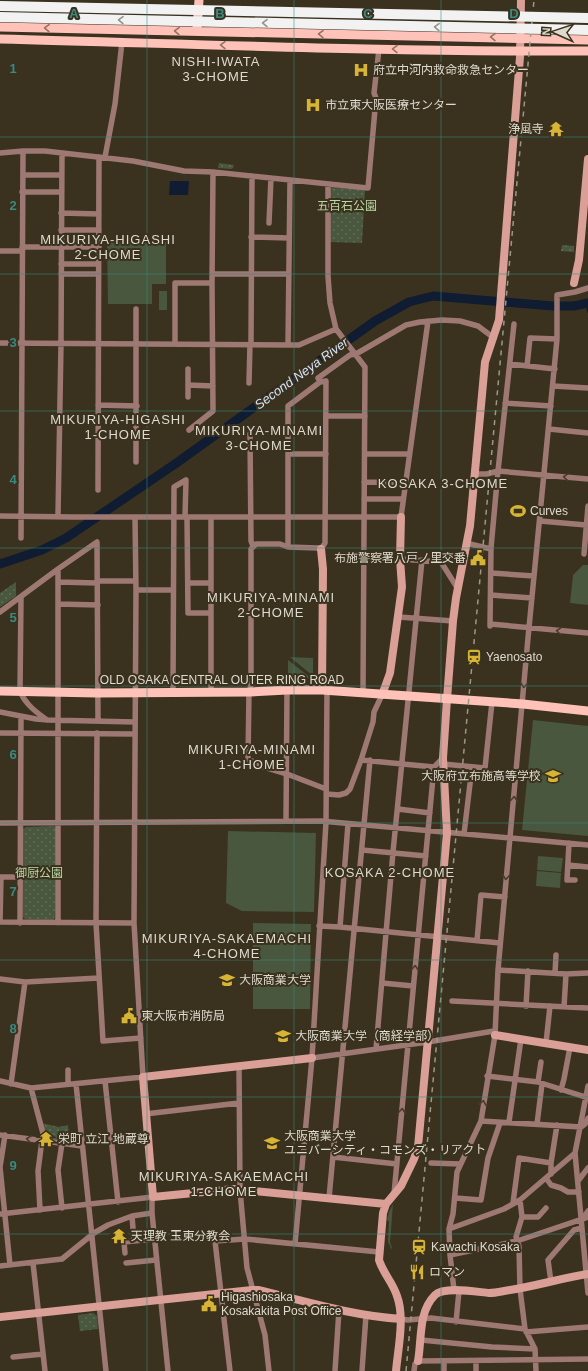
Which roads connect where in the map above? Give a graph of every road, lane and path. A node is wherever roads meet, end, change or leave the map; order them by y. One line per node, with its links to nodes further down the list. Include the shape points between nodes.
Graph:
1 (199, 0): 9 (main road)
2 (521, 0): 11 (street)
3 (0, 6): 5 (highway, bridge)
4 (0, 17): 8 (highway, one-way to 4, bridge)
5 (588, 18)
6 (0, 27): 7 (main road, one-way to 6)
7 (108, 30): 9 (main road, one-way to 7); 15 (main road)
8 (588, 30)
9 (196, 32): 10 (main road, one-way to 9)
10 (371, 35): 11 (main road, one-way to 10); 16 (main road)
11 (520, 38): 13 (main road); 18 (street)
12 (0, 39): 14 (main road)
13 (588, 40)
14 (122, 42): 15 (main road); 23 (street, via 115,104)
15 (190, 44): 16 (main road, one-way to 15)
16 (287, 46): 17 (main road)
17 (379, 49): 18 (main road, one-way to 17); 32 (street, via 368,188)
18 (519, 51): 19 (main road); 61 (street, via 502,290)
19 (588, 51)
20 (23, 151): 21 (street); 22 (street); 26 (street)
21 (62, 152): 23 (street); 27 (street)
22 (0, 153)
23 (102, 157): 25 (street, via 184,171); 36 (street)
24 (588, 160): 29 (street)
25 (213, 172): 28 (street); 50 (street)
26 (23, 175): 27 (street); 33 (street)
27 (61, 175): 34 (street)
28 (252, 176): 30 (street); 40 (street)
29 (587, 177): 54 (street, via 579,260)
30 (271, 178): 31 (street); 37 (street)
31 (290, 180): 32 (street); 41 (street)
32 (328, 184): 60 (street, via 328,276 330,303)
33 (22, 192): 34 (street); 44 (street)
34 (61, 192): 35 (street)
35 (61, 213): 36 (street); 38 (street)
36 (99, 214): 39 (street)
37 (269, 223)
38 (61, 230): 39 (street); 42 (street)
39 (99, 230): 43 (street)
40 (251, 238): 41 (street); 51 (street)
41 (289, 238): 52 (street)
42 (61, 247): 43 (street); 44 (street); 46 (street)
43 (98, 247): 47 (street)
44 (22, 249): 45 (street); 65 (street)
45 (0, 251)
46 (61, 264): 47 (street); 48 (street)
47 (98, 264): 49 (street)
48 (61, 274): 49 (street); 66 (street)
49 (98, 274): 67 (street)
50 (212, 274): 51 (street); 53 (street)
51 (251, 274): 52 (street); 70 (street)
52 (289, 274): 71 (street)
53 (212, 283): 63 (street, via 175,283); 69 (street)
54 (574, 283): 55 (street, via 576,288); 56 (street)
55 (586, 289): 56 (street)
56 (560, 295): 62 (street)
57 (136, 309): 68 (street)
58 (428, 321): 61 (street, via 460,321 478,326); 72 (street, via 406,326); 97 (street)
59 (514, 324): 73 (street)
60 (336, 329): 71 (street, via 299,345); 72 (street)
61 (494, 338): 100 (street, via 485,362)
62 (557, 339): 74 (street, via 530,338); 76 (street)
63 (175, 343): 68 (street); 69 (street)
64 (0, 344): 65 (street)
65 (21, 344): 66 (street); 110 (street)
66 (61, 344): 67 (street); 111 (street)
67 (98, 344): 68 (street); 85 (street)
68 (137, 344): 86 (street)
69 (212, 344): 70 (street); 80 (street)
70 (250, 344): 71 (street); 78 (street)
71 (288, 345)
72 (354, 352): 77 (street, via 318,378); 89 (street, via 364,367)
73 (510, 364): 74 (street); 84 (street)
74 (527, 366): 76 (street)
75 (188, 369): 79 (street)
76 (554, 369): 81 (street)
77 (320, 382): 88 (street, via 326,381); 94 (street, via 288,406)
78 (249, 383)
79 (188, 385): 80 (street); 83 (street)
80 (213, 386): 91 (street, via 213,411)
81 (553, 386): 82 (street); 87 (street)
82 (588, 388)
83 (188, 397)
84 (505, 403): 87 (street); 99 (street)
85 (98, 405): 86 (street); 105 (street)
86 (136, 406): 98 (street)
87 (551, 406): 90 (street)
88 (326, 416): 89 (street); 95 (street)
89 (365, 416): 96 (street)
90 (548, 429): 92 (street); 101 (street)
91 (189, 430)
92 (588, 433)
93 (250, 434): 116 (street)
94 (288, 454): 95 (street); 117 (street)
95 (326, 454): 118 (street)
96 (365, 454): 97 (street); 103 (street)
97 (410, 454): 104 (street)
98 (136, 462)
99 (498, 470): 100 (street, via 487,474); 101 (street); 128 (street)
100 (474, 474): 140 (street, via 470,526)
101 (544, 475): 102 (street, one-way to 101); 121 (street)
102 (588, 479)
103 (364, 482): 104 (street); 106 (street)
104 (405, 483): 107 (street)
105 (98, 490)
106 (364, 499): 107 (street); 120 (street)
107 (403, 499): 119 (street)
108 (588, 506): 122 (street)
109 (0, 516): 110 (street)
110 (21, 516): 111 (street); 123 (street)
111 (58, 516): 112 (street)
112 (135, 517): 113 (street); 135 (street)
113 (174, 517): 114 (street); 114 (street, via 174,487 186,480); 142 (street)
114 (186, 517): 115 (street); 138 (street)
115 (211, 517): 116 (street); 139 (street)
116 (251, 517): 117 (street); 125 (street, via 250,541)
117 (288, 517): 118 (street); 126 (street)
118 (326, 517): 120 (street); 127 (street, via 325,543)
119 (401, 517): 120 (street); 130 (street)
120 (364, 518): 165 (street)
121 (540, 521): 122 (street); 134 (street)
122 (586, 525): 129 (street)
123 (21, 538)
124 (470, 544): 128 (street)
125 (253, 546): 126 (street, via 280,544); 162 (street)
126 (288, 547): 127 (street)
127 (321, 549): 156 (street)
128 (491, 549): 133 (street)
129 (584, 554)
130 (400, 559): 131 (street); 150 (street, via 402,587)
131 (422, 560): 140 (street, via 441,562); 151 (street)
132 (58, 569): 136 (street); 137 (street, via 97,542); 144 (street)
133 (491, 572): 134 (street); 143 (street)
134 (534, 576): 145 (street)
135 (136, 581): 137 (street); 141 (street)
136 (58, 582): 137 (street); 146 (street)
137 (97, 582): 147 (street)
138 (188, 583): 139 (street); 149 (street, via 188,613)
139 (211, 583): 149 (street)
140 (458, 589): 152 (street)
141 (136, 590): 142 (street); 164 (street)
142 (173, 590): 160 (street)
143 (491, 594): 145 (street); 153 (street, via 490,625)
144 (21, 598): 148 (street); 158 (street)
145 (532, 598): 153 (street)
146 (58, 604): 147 (street); 159 (street)
147 (98, 605): 163 (street)
148 (0, 612)
149 (210, 613): 161 (street)
150 (399, 617): 151 (street); 166 (street, via 390,673)
151 (416, 618): 152 (street); 167 (street)
152 (453, 621): 168 (street)
153 (530, 628): 154 (street, one-way to 153); 170 (street, one-way to 170)
154 (588, 633)
155 (288, 690): 156 (main road, OLD OSAKA CENTRAL OUTER RING ROAD); 162 (main road, OLD OSAKA CENTRAL OUTER RING ROAD); 189 (street)
156 (325, 690): 165 (main road, OLD OSAKA CENTRAL OUTER RING ROAD); 190 (street)
157 (0, 691): 158 (main road, OLD OSAKA CENTRAL OUTER RING ROAD)
158 (20, 691): 159 (main road, OLD OSAKA CENTRAL OUTER RING ROAD); 174 (street, via 29,705)
159 (59, 692): 163 (main road, OLD OSAKA CENTRAL OUTER RING ROAD); 175 (street)
160 (173, 692): 161 (main road, OLD OSAKA CENTRAL OUTER RING ROAD); 164 (main road, OLD OSAKA CENTRAL OUTER RING ROAD)
161 (210, 692): 162 (main road, OLD OSAKA CENTRAL OUTER RING ROAD)
162 (249, 692): 189 (street, via 248,759)
163 (97, 693): 164 (main road, OLD OSAKA CENTRAL OUTER RING ROAD); 176 (street)
164 (135, 693): 177 (street)
165 (364, 693): 166 (main road, OLD OSAKA CENTRAL OUTER RING ROAD)
166 (382, 695): 167 (main road, OLD OSAKA CENTRAL OUTER RING ROAD); 183 (street, via 374,712)
167 (408, 696): 168 (main road, OLD OSAKA CENTRAL OUTER RING ROAD); 186 (street)
168 (446, 699): 169 (main road, OLD OSAKA CENTRAL OUTER RING ROAD); 185 (street)
169 (492, 702): 170 (main road, OLD OSAKA CENTRAL OUTER RING ROAD); 188 (street, via 485,768)
170 (523, 704): 171 (main road, OLD OSAKA CENTRAL OUTER RING ROAD); 206 (street, one-way to 170)
171 (588, 711)
172 (0, 712): 173 (street)
173 (21, 716): 174 (street); 180 (street)
174 (48, 720): 175 (street)
175 (58, 720): 176 (street); 181 (street)
176 (98, 721): 177 (street)
177 (135, 722): 182 (street)
178 (0, 733): 180 (street)
179 (97, 733): 181 (street); 182 (street); 194 (street)
180 (21, 734): 181 (street); 198 (street)
181 (58, 734): 199 (street)
182 (135, 734): 195 (street)
183 (361, 760): 184 (street); 190 (street, via 346,793 339,795)
184 (370, 760): 186 (street); 201 (street)
185 (443, 761): 187 (street); 188 (street); 204 (street)
186 (402, 763): 187 (street); 191 (street)
187 (434, 767): 192 (street)
188 (472, 767): 205 (street)
189 (287, 774): 190 (street); 193 (street)
190 (327, 792): 196 (street)
191 (398, 809): 192 (street); 202 (street)
192 (430, 813): 203 (street)
193 (286, 821): 195 (street); 196 (street)
194 (97, 822): 195 (street); 199 (street); 221 (street)
195 (135, 822): 222 (street)
196 (326, 822): 200 (street); 223 (street)
197 (0, 823): 198 (street)
198 (21, 823): 199 (street); 215 (street)
199 (58, 823): 220 (street)
200 (348, 824): 201 (street); 224 (street)
201 (364, 825): 202 (street); 209 (street)
202 (396, 828): 203 (street); 210 (street)
203 (428, 831): 204 (street); 211 (street)
204 (447, 833): 205 (street); 228 (street)
205 (464, 834): 206 (street)
206 (510, 838): 207 (street); 217 (street, one-way to 217)
207 (569, 844): 208 (street); 212 (street)
208 (588, 845)
209 (362, 850): 210 (street); 225 (street)
210 (393, 852): 211 (street); 226 (street)
211 (426, 856): 227 (street)
212 (568, 865): 213 (street); 216 (street, via 567,880)
213 (588, 867)
214 (0, 877): 215 (street); 218 (street)
215 (21, 877): 219 (street)
216 (576, 880)
217 (505, 897): 229 (street, via 481,895); 230 (street)
218 (0, 922): 219 (street)
219 (20, 923): 220 (street)
220 (58, 923): 221 (street)
221 (96, 923): 222 (street); 237 (street)
222 (134, 923): 249 (street)
223 (319, 926): 224 (street); 258 (street)
224 (340, 927): 225 (street)
225 (354, 929): 226 (street); 257 (street)
226 (386, 932): 227 (street); 240 (street)
227 (418, 935): 228 (street); 241 (street, one-way to 227)
228 (437, 937): 229 (street); 251 (street)
229 (477, 941): 230 (street)
230 (500, 943): 232 (street)
231 (556, 955): 234 (street)
232 (498, 970): 233 (street); 243 (street)
233 (528, 971): 234 (street); 244 (street)
234 (555, 973): 236 (street)
235 (588, 973): 236 (street)
236 (566, 974): 246 (street)
237 (99, 978): 239 (street); 249 (street, via 103,1041)
238 (0, 979): 239 (street)
239 (24, 982): 268 (street)
240 (382, 983): 241 (street); 255 (street)
241 (413, 986): 253 (street)
242 (452, 1001): 243 (street)
243 (496, 1004): 244 (street); 248 (street)
244 (526, 1006): 245 (street)
245 (550, 1006): 246 (street); 252 (street)
246 (564, 1007): 247 (street)
247 (588, 1008)
248 (494, 1033): 250 (street); 251 (street); 262 (street)
249 (141, 1038): 263 (street)
250 (521, 1039): 252 (street); 264 (street)
251 (428, 1042): 253 (street); 301 (street, via 418,1147 401,1186)
252 (546, 1043): 254 (street)
253 (408, 1045): 255 (street); 292 (street, one-way to 253)
254 (570, 1047): 256 (street); 273 (street)
255 (376, 1049): 257 (street)
256 (588, 1050)
257 (344, 1054): 258 (street); 289 (street)
258 (312, 1058): 260 (street); 300 (street)
259 (541, 1062): 267 (street)
260 (239, 1066): 263 (street); 275 (street)
261 (68, 1070): 269 (street)
262 (487, 1076): 264 (street); 278 (street, one-way to 262)
263 (143, 1077): 266 (street); 276 (street)
264 (515, 1079): 267 (street); 279 (street)
265 (0, 1081): 268 (street)
266 (105, 1081): 270 (street); 306 (street)
267 (540, 1083): 273 (street); 281 (street)
268 (11, 1084): 272 (street)
269 (68, 1084): 270 (street); 272 (street)
270 (76, 1084): 287 (street)
271 (588, 1086): 274 (street)
272 (31, 1088): 285 (street)
273 (561, 1090): 274 (street)
274 (587, 1098): 283 (street)
275 (239, 1104): 276 (street); 298 (street)
276 (145, 1114): 302 (street)
277 (588, 1118): 283 (street)
278 (480, 1121): 280 (street); 293 (street)
279 (509, 1122): 280 (street); 281 (street)
280 (500, 1123): 304 (street, via 488,1158 481,1200)
281 (536, 1124): 282 (street)
282 (557, 1126): 283 (street); 291 (street)
283 (580, 1127): 288 (street)
284 (3, 1135): 285 (street, one-way to 284); 294 (street)
285 (43, 1140): 286 (street); 312 (street, via 38,1171)
286 (62, 1143): 287 (street); 310 (street, via 58,1170)
287 (82, 1146): 309 (street)
288 (575, 1152): 296 (street); 297 (street)
289 (333, 1157): 292 (street); 303 (street)
290 (431, 1163): 293 (street)
291 (551, 1163): 296 (street); 307 (street, via 519,1158)
292 (397, 1164): 301 (street)
293 (460, 1164): 304 (street)
294 (0, 1167): 315 (street)
295 (588, 1168): 297 (street)
296 (548, 1176): 299 (street, via 551,1185 568,1192); 305 (street)
297 (578, 1181): 299 (street)
298 (240, 1190): 300 (street); 302 (street); 324 (street)
299 (578, 1192): 319 (street)
300 (300, 1195): 303 (street); 327 (street)
301 (393, 1196): 308 (street)
302 (153, 1197): 306 (street); 314 (street)
303 (329, 1198): 308 (street)
304 (455, 1198): 321 (street)
305 (520, 1200): 307 (street); 317 (street)
306 (118, 1202): 309 (street)
307 (513, 1203): 321 (street, via 504,1209)
308 (386, 1204): 328 (street)
309 (88, 1205): 310 (street); 322 (street)
310 (62, 1208): 312 (street)
311 (546, 1208): 317 (street, via 538,1217)
312 (40, 1210): 315 (street)
313 (588, 1211): 319 (street)
314 (152, 1213): 316 (street); 323 (street)
315 (3, 1214): 334 (street)
316 (132, 1216): 322 (street, via 108,1225); 325 (street)
317 (522, 1217): 326 (street)
318 (588, 1217): 319 (street)
319 (581, 1220): 320 (street); 326 (street)
320 (582, 1228): 336 (street); 337 (street, via 574,1230 548,1260)
321 (449, 1229): 330 (street)
322 (91, 1236): 332 (street, via 62,1259); 344 (street)
323 (154, 1239): 325 (street); 331 (street)
324 (245, 1239): 327 (street); 339 (street); 341 (street, via 215,1241)
325 (134, 1241): 329 (street, via 124,1242)
326 (517, 1241): 330 (street); 338 (street)
327 (295, 1244): 328 (street)
328 (379, 1252): 349 (street, via 381,1266 397,1296)
329 (125, 1254)
330 (450, 1255): 340 (street)
331 (156, 1260): 333 (street); 343 (street)
332 (33, 1263): 334 (street); 346 (street)
333 (126, 1263)
334 (10, 1265): 335 (street)
335 (0, 1266)
336 (587, 1271): 337 (street); 342 (street)
337 (551, 1282): 338 (street)
338 (520, 1289): 340 (street, via 491,1293); 353 (street)
339 (252, 1290): 341 (street); 345 (street); 367 (street, via 265,1335)
340 (457, 1291): 350 (street, via 444,1290 436,1294); 351 (street)
341 (221, 1292): 343 (street); 366 (street)
342 (588, 1293)
343 (161, 1300): 344 (street); 365 (street)
344 (100, 1306): 346 (street); 364 (street)
345 (339, 1310): 347 (street); 368 (street)
346 (38, 1314): 348 (street); 356 (street)
347 (366, 1315): 349 (street); 369 (street)
348 (0, 1317)
349 (400, 1319): 350 (street); 370 (street)
350 (423, 1320): 351 (street, via 431,1318); 354 (street)
351 (456, 1322): 353 (street)
352 (588, 1327): 353 (street)
353 (526, 1330): 355 (street)
354 (421, 1340): 355 (street); 360 (street)
355 (535, 1349): 359 (street)
356 (43, 1354): 357 (street); 363 (street)
357 (13, 1357)
358 (588, 1359): 359 (street)
359 (535, 1360): 361 (street); 374 (street)
360 (418, 1361): 362 (street); 371 (street)
361 (476, 1361): 362 (street); 373 (street)
362 (444, 1362): 372 (street)
363 (45, 1371)
364 (106, 1371)
365 (168, 1371)
366 (230, 1371)
367 (269, 1371)
368 (335, 1371)
369 (362, 1371)
370 (396, 1371)
371 (414, 1371)
372 (444, 1371)
373 (476, 1371)
374 (536, 1371)

